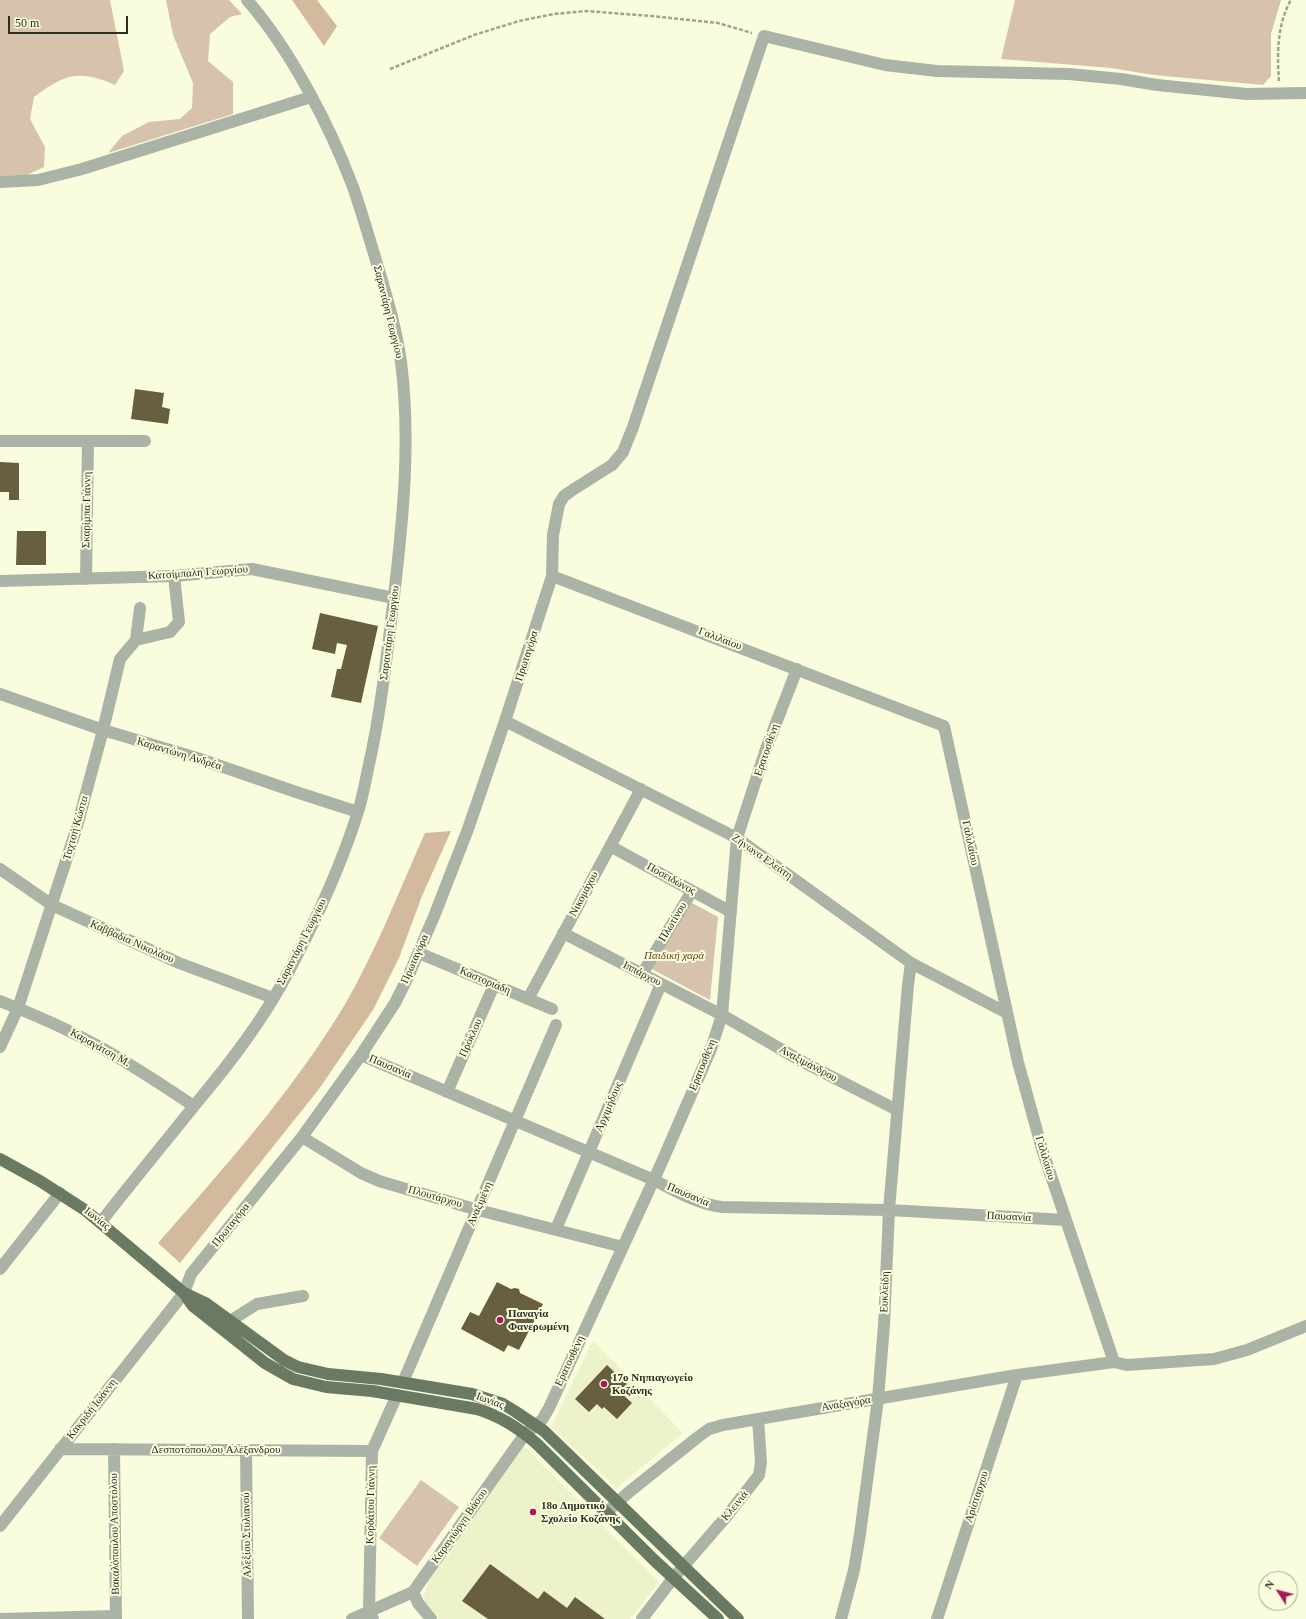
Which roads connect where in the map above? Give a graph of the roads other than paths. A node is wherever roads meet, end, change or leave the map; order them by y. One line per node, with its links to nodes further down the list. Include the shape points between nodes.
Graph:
1 (247, 0): 3 (street, Σαραντάρη Γεωργίου, via 275,37)
2 (1306, 93): 9 (street, Πρωταγόρα, via 1246,94 1157,86 1121,79 1069,74 937,71 885,65 764,36 633,427 623,452 612,465 564,496 559,504 553,535)
3 (311, 97): 4 (street, via 82,169 38,180); 12 (street, Σαραντάρη Γεωργίου, via 352,185 389,307 400,359 405,417 405,463 403,514)
4 (0, 182)
5 (88, 441): 6 (street); 7 (street); 10 (street, Σκαρίμπα Γιάννη)
6 (145, 441)
7 (0, 442)
8 (174, 576): 10 (street, Κατσίμπαλη Γεωργίου); 12 (street, Κατσίμπαλη Γεωργίου, via 252,569); 14 (street, via 179,622 170,632)
9 (552, 576): 15 (street, Γαλιλαίου); 17 (street, Πρωταγόρα)
10 (86, 579): 11 (street, Κατσίμπαλη Γεωργίου)
11 (0, 581)
12 (394, 598): 20 (street, Σαραντάρη Γεωργίου, via 375,736)
13 (140, 608): 14 (street)
14 (136, 640): 18 (street, Ταχτσή Κώστα, via 120,659)
15 (797, 669): 21 (street, Ερατοσθένη, via 766,749); 38 (street, Γαλιλαίου, via 944,726)
16 (0, 694): 18 (street, Καραντώνη Ανδρέα)
17 (505, 721): 19 (street, Ζήνωνα Ελεάτη); 28 (street, Πρωταγόρα, via 468,829)
18 (103, 730): 20 (street, Καραντώνη Ανδρέα, via 197,758); 25 (street, Ταχτσή Κώστα, via 76,830)
19 (641, 789): 21 (street, Ζήνωνα Ελεάτη); 22 (street, Νικομάχου)
20 (358, 812): 33 (street, Σαραντάρη Γεωργίου, via 343,856 324,898 290,970)
21 (737, 838): 26 (street, Ερατοσθένη); 29 (street, Ζήνωνα Ελεάτη)
22 (610, 846): 24 (street, Ποσειδώνος); 27 (street, Νικομάχου)
23 (0, 869): 25 (street, Καββαδία Νικολάου)
24 (692, 890): 26 (street, Ποσειδώνος); 30 (street, Πλωτίνου)
25 (52, 905): 33 (street, Καββαδία Νικολάου, via 179,963); 36 (street, Ταχτσή Κώστα)
26 (731, 912): 39 (street, Ερατοσθένη)
27 (563, 933): 30 (street, Ιππάρχου); 34 (street, Νικομάχου)
28 (419, 953): 32 (street, Καστοριάδη); 42 (street, Πρωταγόρα, via 395,1002)
29 (911, 963): 38 (street, Ζήνωνα Ελεάτη); 45 (street, Ευκλείδη)
30 (642, 974): 31 (street, Ιππάρχου)
31 (661, 984): 39 (street, Ιππάρχου); 48 (street, Αρχιμήδους)
32 (494, 985): 34 (street, Καστοριάδη); 43 (street, Πρόκλου)
33 (273, 998): 44 (street, Σαραντάρη Γεωργίου, via 237,1054)
34 (528, 998): 37 (street, Καστοριάδη)
35 (0, 1001): 36 (street, Καραγάτση Μ.)
36 (18, 1008): 41 (street, Ταχτσή Κώστα); 44 (street, Καραγάτση Μ., via 97,1045)
37 (552, 1009)
38 (1007, 1013): 54 (street, Γαλιλαίου, via 1042,1149)
39 (722, 1015): 45 (street, Αναξιμάνδρου, via 803,1062); 50 (street, Ερατοσθένη, via 711,1049)
40 (556, 1026): 46 (street, Αναξιμένη)
41 (0, 1046)
42 (361, 1055): 43 (street, Παυσανία); 47 (street, Πρωταγόρα)
43 (447, 1092): 46 (street, Παυσανία)
44 (194, 1106): 55 (street, Σαραντάρη Γεωργίου)
45 (897, 1110): 53 (street, Ευκλείδη)
46 (516, 1121): 48 (street, Παυσανία); 52 (street, Αναξιμένη)
47 (302, 1137): 52 (street, Πλουτάρχου, via 379,1181); 59 (street, Πρωταγόρα, via 191,1274)
48 (589, 1152): 50 (street, Παυσανία); 56 (street, Αρχιμήδους)
49 (0, 1159): 51 (main road, Ιωνίας)
50 (654, 1180): 53 (street, Παυσανία, via 695,1200 722,1207); 57 (street, Ερατοσθένη)
51 (60, 1193): 55 (main road, Ιωνίας); 58 (street)
52 (478, 1210): 56 (street, Πλουτάρχου); 65 (street, Αναξιμένη)
53 (889, 1210): 54 (street, Παυσανία); 67 (street, Ευκλείδη)
54 (1065, 1220): 63 (street, Γαλιλαίου)
55 (106, 1226): 59 (main road, Ιωνίας)
56 (556, 1229): 57 (street, Πλουτάρχου)
57 (622, 1248): 69 (street, Ερατοσθένη, via 549,1408 542,1420)
58 (0, 1269)
59 (184, 1293): 61 (main road, Ιωνίας, via 207,1304); 66 (main road, Ιωνίας, via 193,1306 265,1363 293,1379 326,1388); 71 (street, Κακριδή Ιωάννη)
60 (303, 1296): 61 (street, via 257,1304)
61 (230, 1321): 65 (main road, Ιωνίας, via 284,1360 298,1367 328,1374)
62 (1306, 1326): 63 (street, Αναξαγόρα, via 1247,1350 1214,1359 1127,1365)
63 (1114, 1362): 64 (street, Αναξαγόρα)
64 (1017, 1375): 67 (street, Αναξαγόρα); 91 (street, Αρίσταρχου)
65 (403, 1382): 66 (main road); 69 (main road, Ιωνίας, via 487,1398)
66 (397, 1395): 70 (main road, Ιωνίας, via 491,1413); 74 (street, Κορδάτου Γιάννη)
67 (878, 1399): 68 (street, Αναξαγόρα); 90 (street, Ευκλείδη, via 854,1570)
68 (758, 1420): 75 (street, Αναξαγόρα, via 709,1429); 78 (street, Κλεινιά, via 761,1462 758,1476)
69 (536, 1424): 70 (street, Ερατοσθένη); 75 (main road, Ιωνίας)
70 (526, 1434): 76 (main road, Ιωνίας); 80 (street, Καραγιώργη Βάσου)
71 (60, 1449): 72 (street, Δεσποτόπουλου Αλέξανδρου); 77 (street, Κακριδή Ιωάννη)
72 (114, 1450): 73 (street, Δεσποτόπουλου Αλέξανδρου); 82 (street, Βακαλόπουλου Αποστόλου)
73 (246, 1450): 74 (street, Δεσποτόπουλου Αλέξανδρου); 84 (street, Αλεξίου Στυλιανού)
74 (372, 1451): 81 (street, Κορδάτου Γιάννη)
75 (617, 1503): 76 (street, Αναξαγόρα); 78 (main road, Ιωνίας)
76 (606, 1513): 79 (main road, Ιωνίας)
77 (0, 1526)
78 (683, 1566): 79 (street, Κλεινιά); 89 (main road, Ιωνίας)
79 (674, 1578): 87 (street, Κλεινιά); 88 (main road, Ιωνίας)
80 (413, 1592): 81 (street); 86 (street)
81 (371, 1615): 85 (street)
82 (116, 1617): 83 (street)
83 (0, 1619)
84 (248, 1619)
85 (352, 1619)
86 (431, 1619)
87 (642, 1619)
88 (718, 1619)
89 (738, 1619)
90 (840, 1619)
91 (937, 1619)

